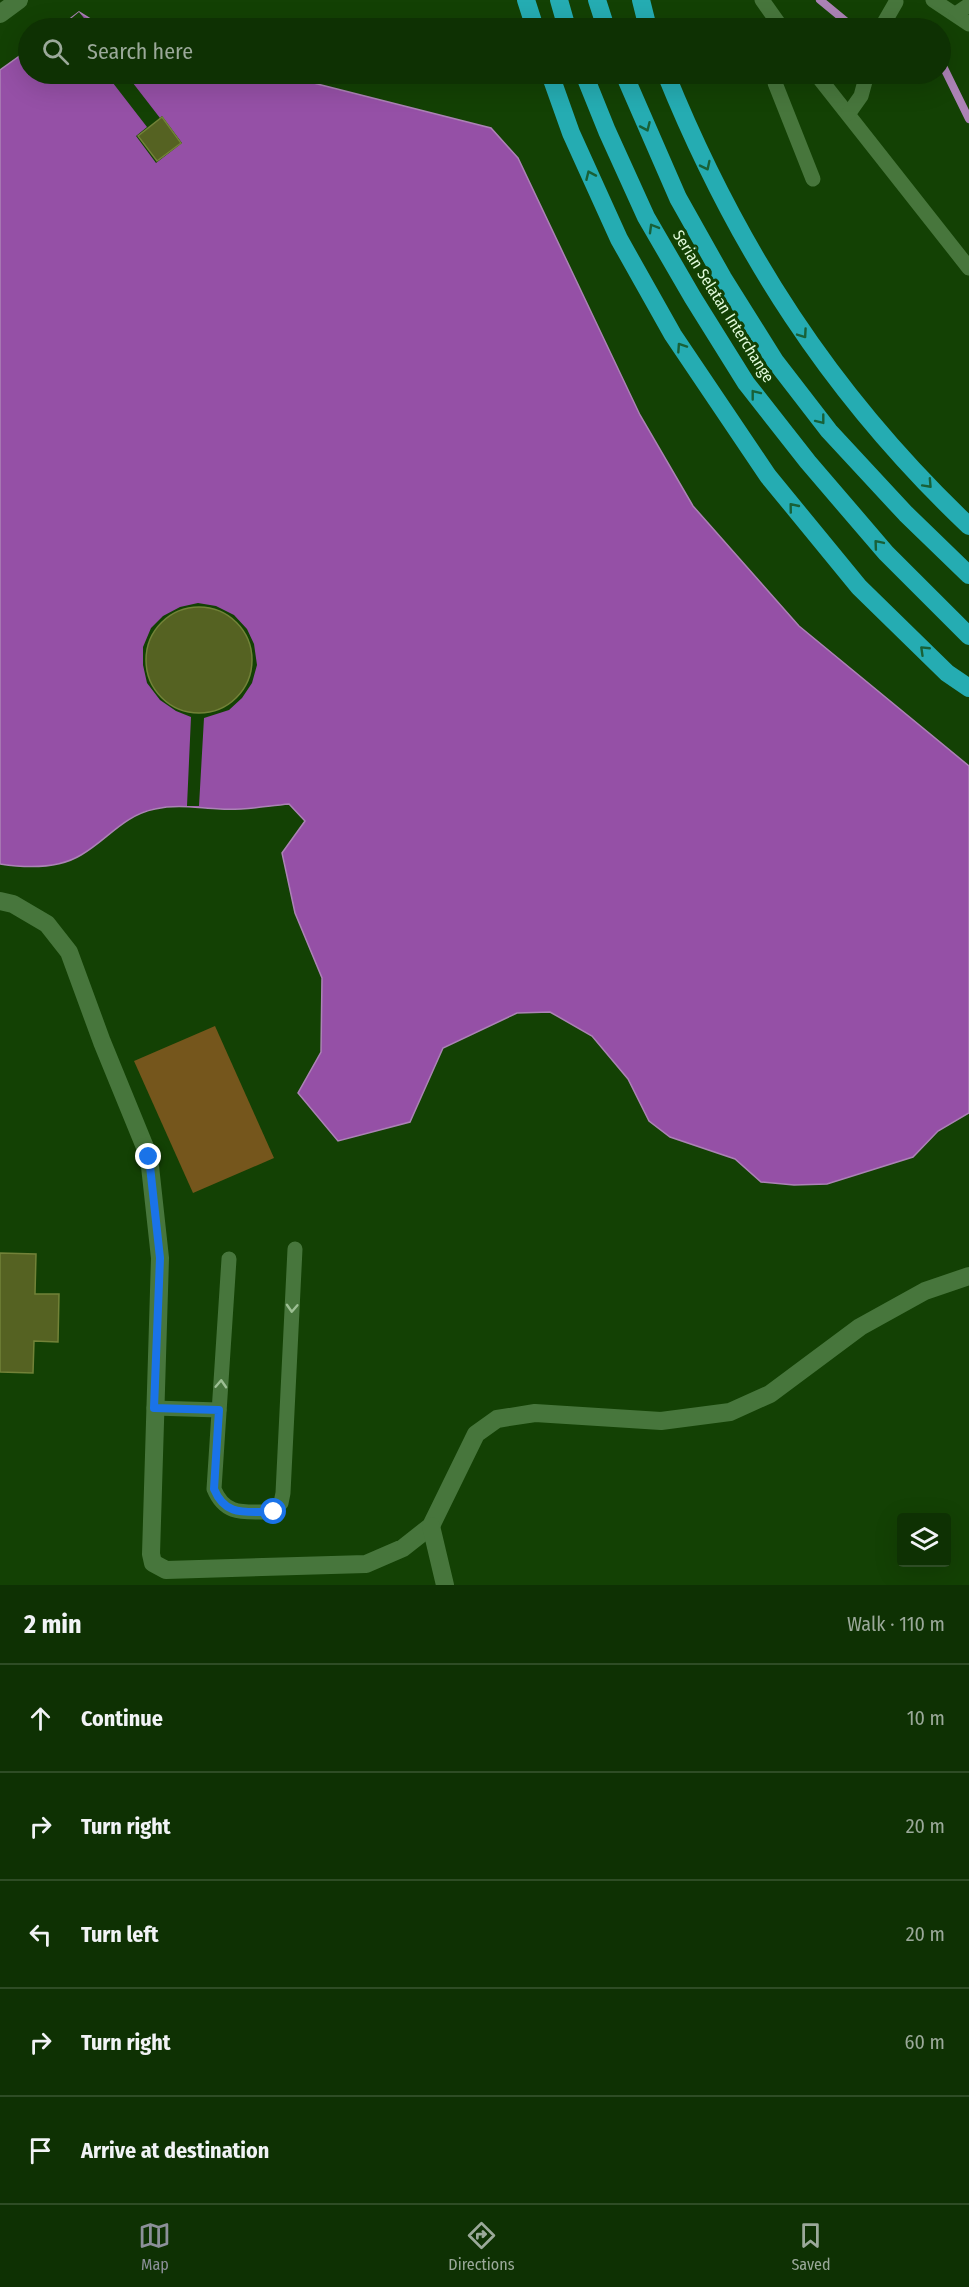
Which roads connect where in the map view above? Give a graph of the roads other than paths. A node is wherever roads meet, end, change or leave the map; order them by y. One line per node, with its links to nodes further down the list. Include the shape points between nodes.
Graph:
1 (19, 0): 10 (street)
2 (526, 0): 12 (highway)
3 (559, 0): 13 (highway)
4 (597, 0): 14 (highway)
5 (640, 0): 15 (highway)
6 (762, 0): 16 (lane)
7 (933, 0): 11 (lane)
8 (896, 1): 17 (lane)
9 (969, 5): 11 (lane)
10 (0, 14)
11 (956, 14): 18 (lane)
12 (532, 18)
13 (564, 18)
14 (603, 18)
15 (645, 18)
16 (775, 18)
17 (886, 18)
18 (969, 24)
19 (554, 84): 32 (highway, one-way to 19, via 859,587 776,485 673,336 619,239)
20 (588, 84): 31 (highway, Serian Selatan Interchange, one-way to 20, via 863,526 746,383 646,217)
21 (628, 84): 30 (highway, Serian Selatan Interchange, one-way to 30, via 678,198 776,362 829,431 906,514)
22 (670, 84): 29 (highway, one-way to 29, via 737,227 785,308 868,420)
23 (775, 84): 27 (lane)
24 (824, 84): 26 (lane)
25 (864, 84): 26 (lane)
26 (849, 113): 28 (lane)
27 (813, 178)
28 (969, 268)
29 (965, 521)
30 (969, 574)
31 (969, 636)
32 (947, 673): 33 (highway); 34 (street)
33 (969, 688)
34 (969, 698)
35 (0, 901): 39 (street, via 13,904 47,924 69,952 149,1157 160,1258)
36 (295, 1249): 40 (lane, one-way to 40, via 283,1493 274,1512 231,1511 219,1502 214,1489)
37 (229, 1259): 40 (lane, one-way to 37)
38 (969, 1276): 41 (street, via 925,1291 860,1327 770,1394 730,1412 661,1421 536,1413 497,1419 476,1434)
39 (154, 1408): 40 (lane); 41 (street, via 151,1554 153,1563 166,1570 366,1564 403,1548)
40 (219, 1410)
41 (431, 1526): 42 (street)
42 (444, 1585)

